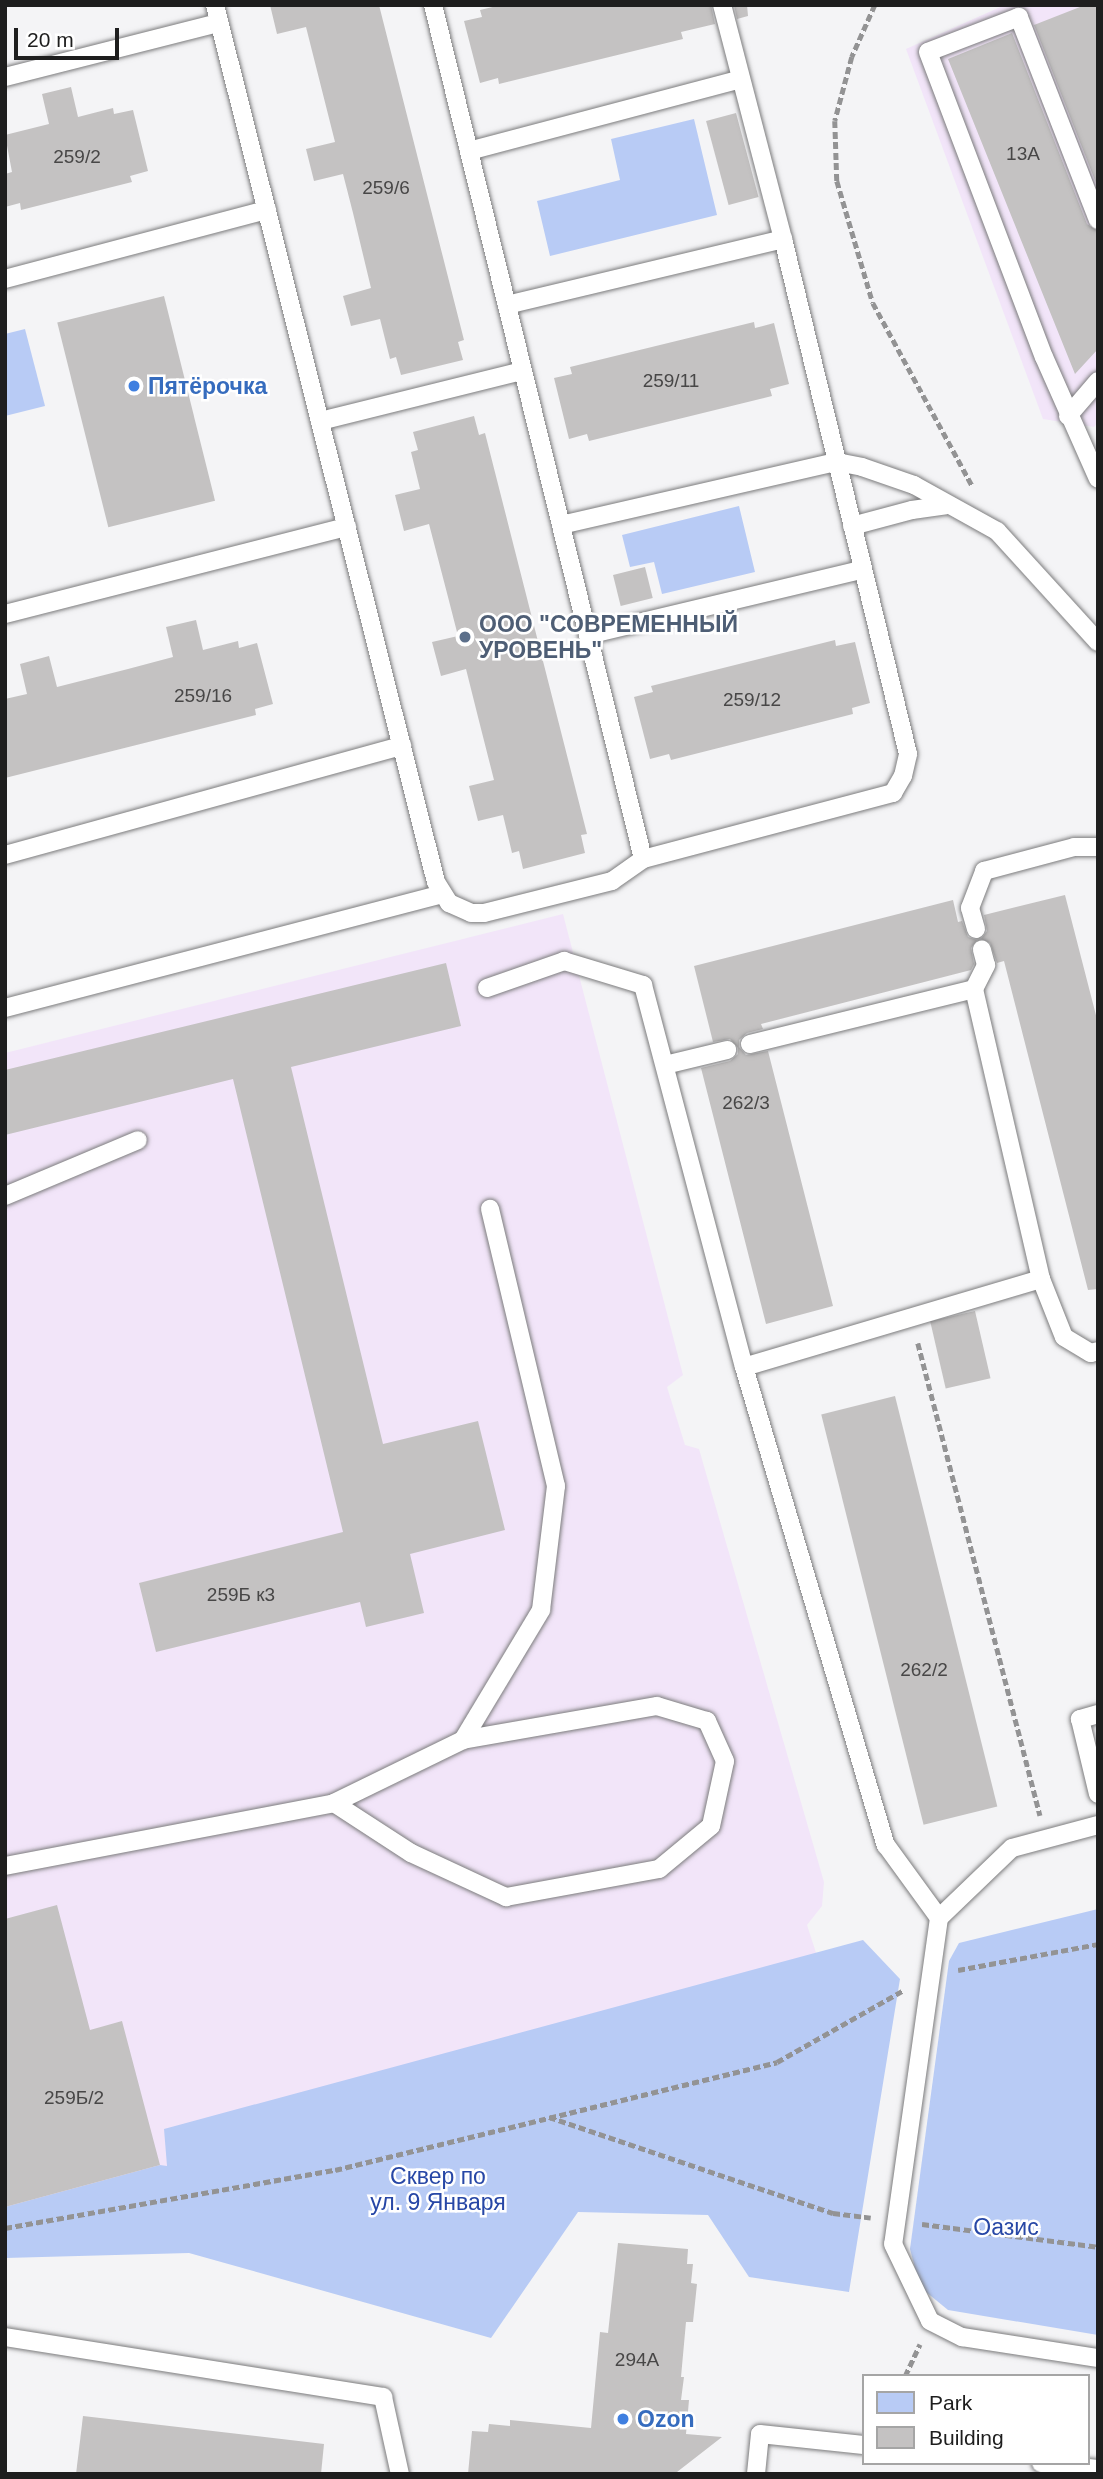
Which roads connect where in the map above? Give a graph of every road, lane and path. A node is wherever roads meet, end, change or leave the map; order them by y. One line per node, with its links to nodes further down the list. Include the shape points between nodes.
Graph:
1 (433, 5): 7 (lane)
2 (722, 5): 6 (lane)
3 (875, 5): 23 (path, via 852,57 835,121 837,181 873,303)
4 (217, 14): 5 (lane); 8 (lane)
5 (5, 76)
6 (741, 79): 7 (lane); 10 (lane)
7 (469, 151): 12 (lane)
8 (267, 211): 11 (lane); 16 (lane)
9 (1098, 219): 15 (lane, via 1018,17 928,52)
10 (783, 239): 12 (lane); 17 (lane)
11 (5, 279)
12 (506, 305): 13 (lane)
13 (522, 371): 16 (lane); 20 (lane)
14 (1098, 381): 15 (lane)
15 (1069, 416): 18 (lane)
16 (320, 421): 22 (lane)
17 (836, 462): 19 (lane, via 892,475); 20 (lane); 21 (lane)
18 (1098, 479)
19 (946, 505): 21 (lane); 23 (lane)
20 (561, 525): 26 (lane)
21 (852, 526): 24 (lane)
22 (347, 527): 25 (lane); 28 (lane)
23 (997, 531): 27 (lane)
24 (862, 570): 26 (lane); 31 (lane, via 908,754 893,793)
25 (5, 614)
26 (588, 635): 31 (lane)
27 (1098, 642)
28 (402, 746): 30 (lane); 32 (lane)
29 (1098, 847): 33 (lane, via 1074,846 984,871 971,908)
30 (5, 855)
31 (643, 859): 32 (lane, via 612,881 484,913 458,909)
32 (442, 894): 37 (lane)
33 (976, 929)
34 (982, 950): 36 (lane, via 986,965)
35 (487, 988): 40 (lane, via 564,961 643,985)
36 (974, 989): 38 (lane); 44 (lane)
37 (5, 1008)
38 (750, 1044)
39 (727, 1050): 40 (lane)
40 (665, 1065): 47 (lane)
41 (138, 1140): 42 (lane)
42 (5, 1196)
43 (490, 1209): 49 (lane, via 556,1486 541,1610)
44 (1041, 1279): 45 (lane); 46 (lane, via 1064,1337 1091,1353)
45 (911, 1317): 47 (lane); 53 (path)
46 (1098, 1351)
47 (744, 1367): 55 (lane, via 886,1845)
48 (1098, 1714): 50 (lane, via 1080,1719)
49 (463, 1740): 51 (lane); 51 (lane, via 657,1706 707,1721 724,1761 711,1826 659,1869 506,1897 411,1853)
50 (1098, 1794)
51 (334, 1803): 54 (lane)
52 (1098, 1825): 53 (lane)
53 (1046, 1837): 55 (lane, via 1012,1848)
54 (5, 1866)
55 (939, 1918): 57 (lane)
56 (1098, 1944): 57 (path)
57 (930, 1975): 58 (path, via 777,2062); 59 (lane)
58 (549, 2117): 59 (path, via 833,2213); 60 (path, via 335,2170)
59 (896, 2221): 61 (path); 62 (lane, via 893,2244)
60 (5, 2228)
61 (1098, 2247)
62 (930, 2321): 64 (lane, via 962,2337); 65 (path)
63 (5, 2337): 69 (lane, via 383,2397)
64 (1098, 2358)
65 (906, 2374)
66 (862, 2445): 70 (lane, via 760,2434)
67 (1060, 2465): 68 (lane)
68 (1098, 2469)
69 (400, 2474)
70 (756, 2474)

